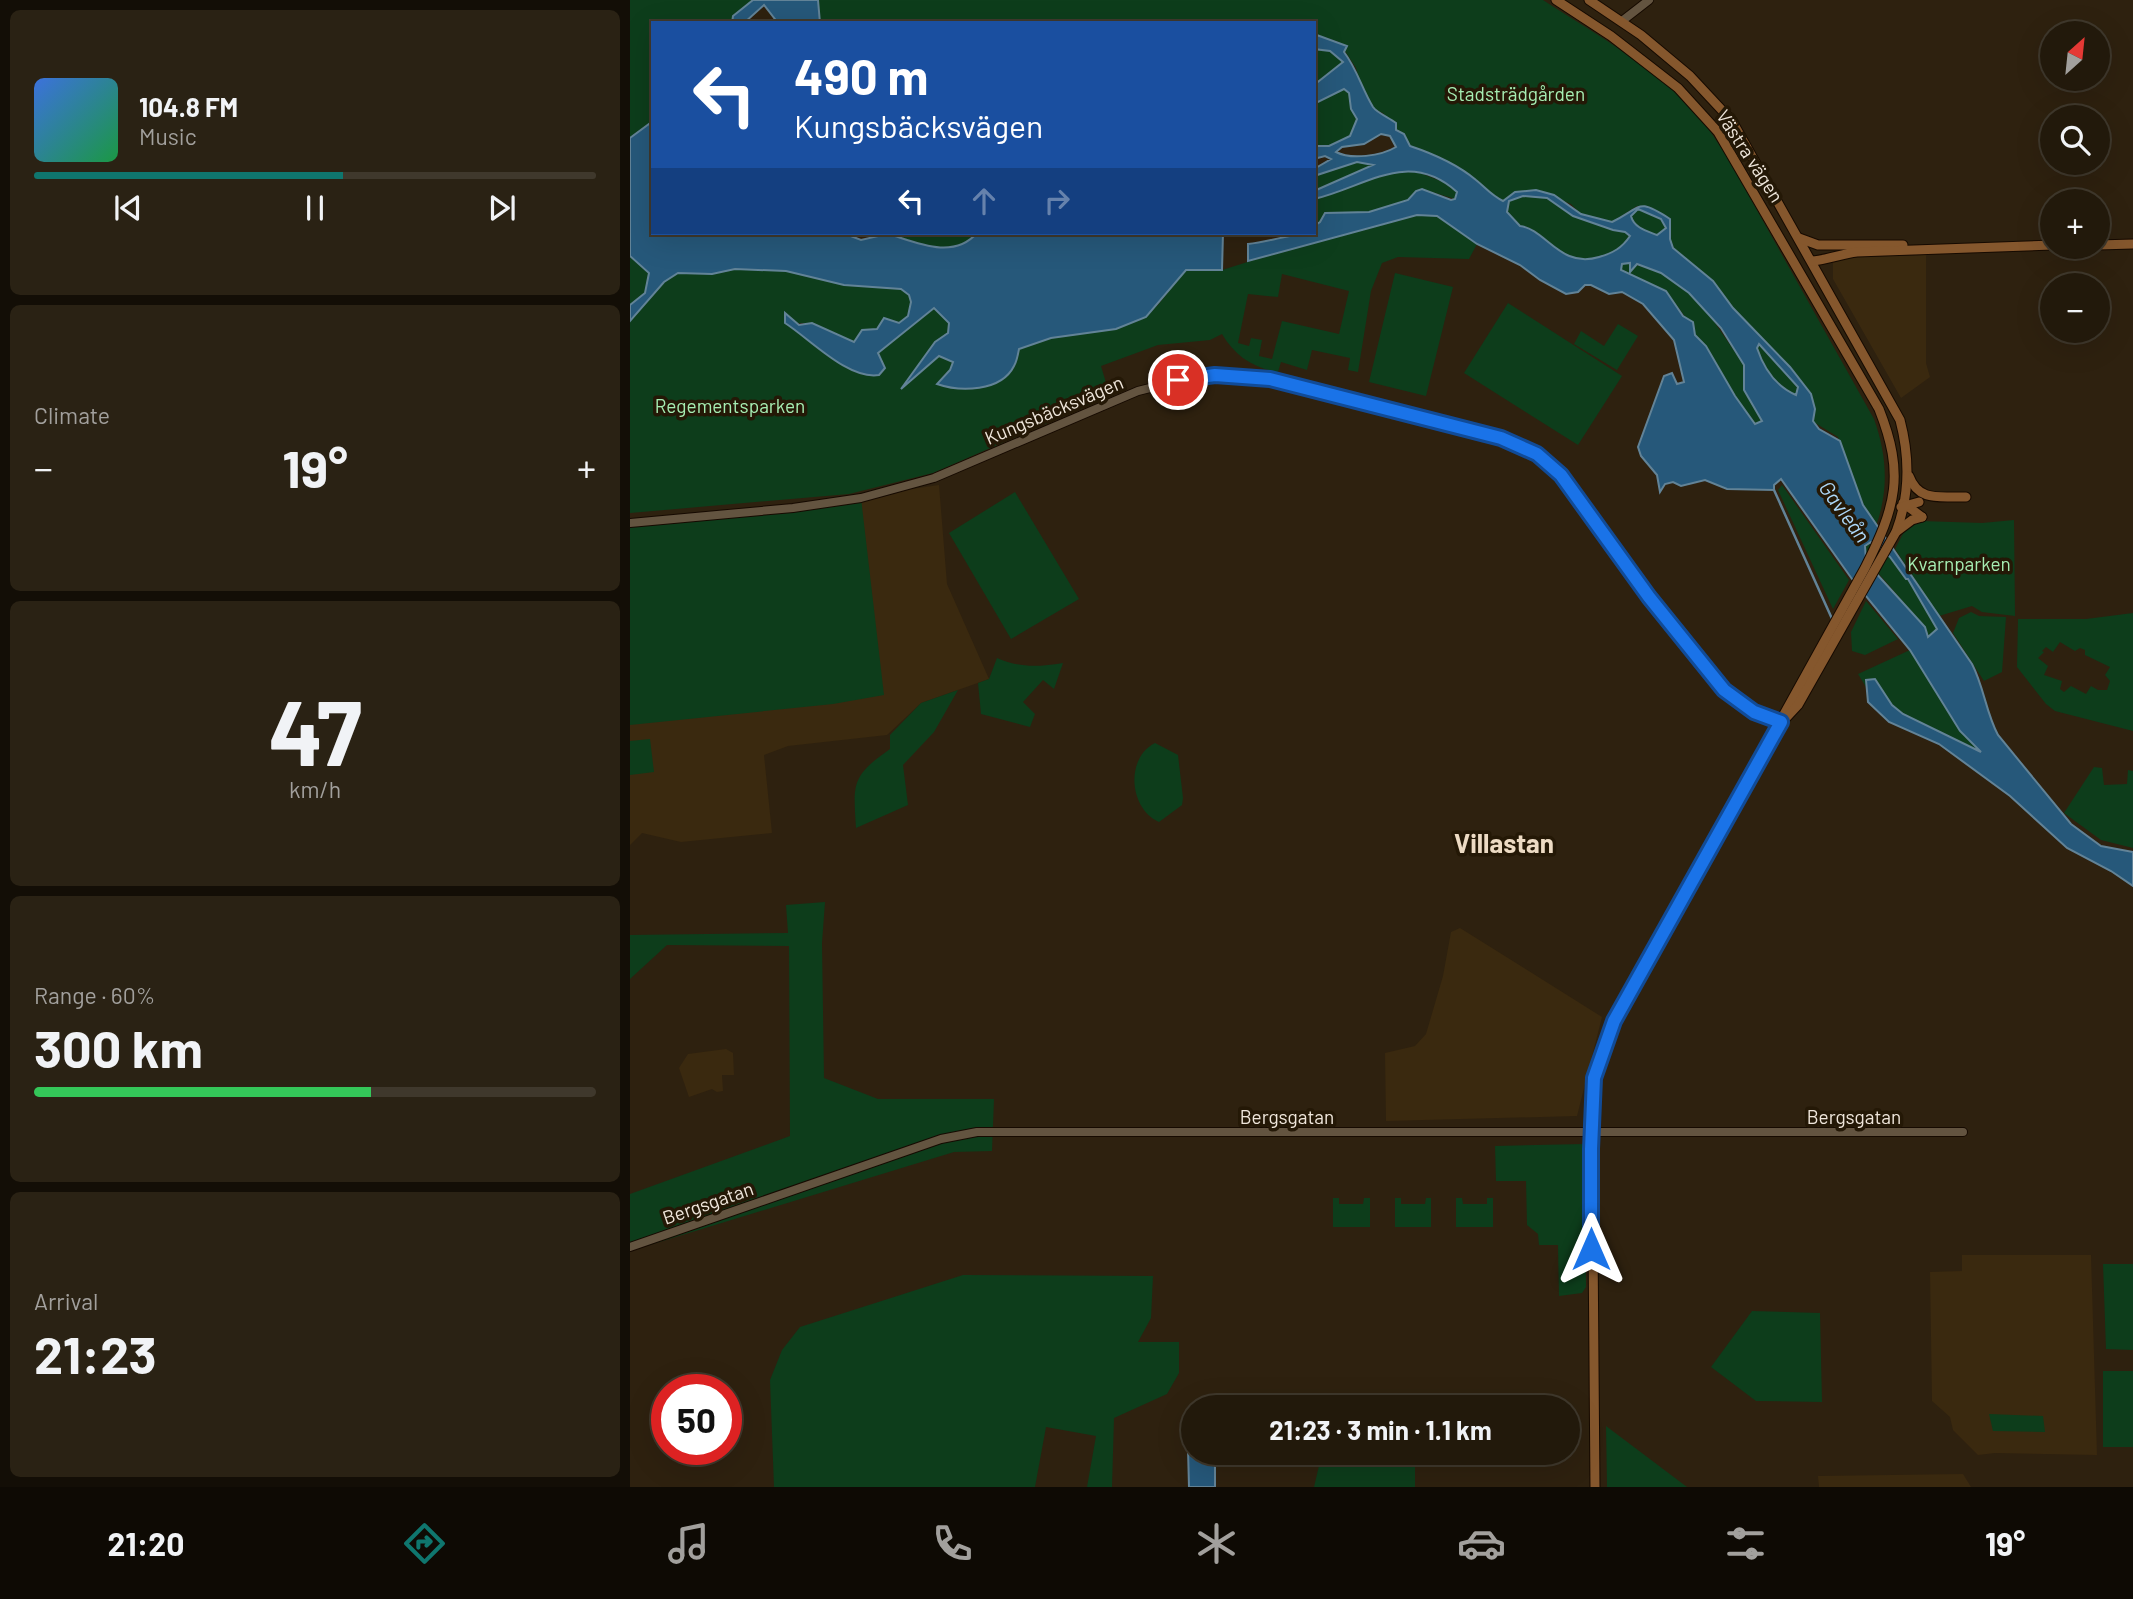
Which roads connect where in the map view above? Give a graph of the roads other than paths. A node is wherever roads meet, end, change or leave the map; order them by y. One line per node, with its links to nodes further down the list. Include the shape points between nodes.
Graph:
1 (1556, 0): 5 (main road, Västra vägen)
2 (1589, 0): 4 (main road, Västra vägen)
3 (1649, 0): 4 (street)
4 (1622, 21): 5 (main road); 6 (main road, Västra vägen, via 1690,76 1732,121)
5 (1611, 36): 13 (main road, Västra vägen, via 1678,88 1718,132)
6 (1798, 237): 8 (main road, via 1812,244); 12 (main road, Västra vägen)
7 (2133, 244): 10 (main road)
8 (1844, 245): 11 (main road); 12 (main road, via 1825,250)
9 (2040, 245): 11 (main road)
10 (2110, 245)
11 (1953, 247): 12 (main road, via 1857,252)
12 (1812, 261): 13 (main road); 14 (main road, Västra vägen, via 1896,411)
13 (1799, 268): 15 (main road, Västra vägen, via 1879,409 1890,438)
14 (1908, 473): 16 (main road, via 1914,489 1923,495); 18 (main road, Västra vägen)
15 (1895, 489): 18 (main road); 19 (main road)
16 (1966, 497)
17 (1919, 502): 18 (main road)
18 (1904, 505): 19 (main road); 21 (main road, Västra vägen); 21 (main road, via 1917,519)
19 (1889, 517): 22 (main road)
20 (630, 523): 23 (street, Kungsbäcksvägen, via 843,502 934,478 1158,385 1204,375 1270,379 1501,438 1537,454 1561,475 1649,597 1724,690 1754,712)
21 (1896, 532): 22 (main road, Västra vägen)
22 (1825, 649): 23 (main road)
23 (1781, 722): 25 (main road, via 1614,1021 1594,1078)
24 (1963, 1132): 25 (street, Bergsgatan)
25 (1591, 1133): 26 (street, Bergsgatan, via 977,1132 931,1142); 27 (main road)
26 (630, 1247)
27 (1595, 1487)

